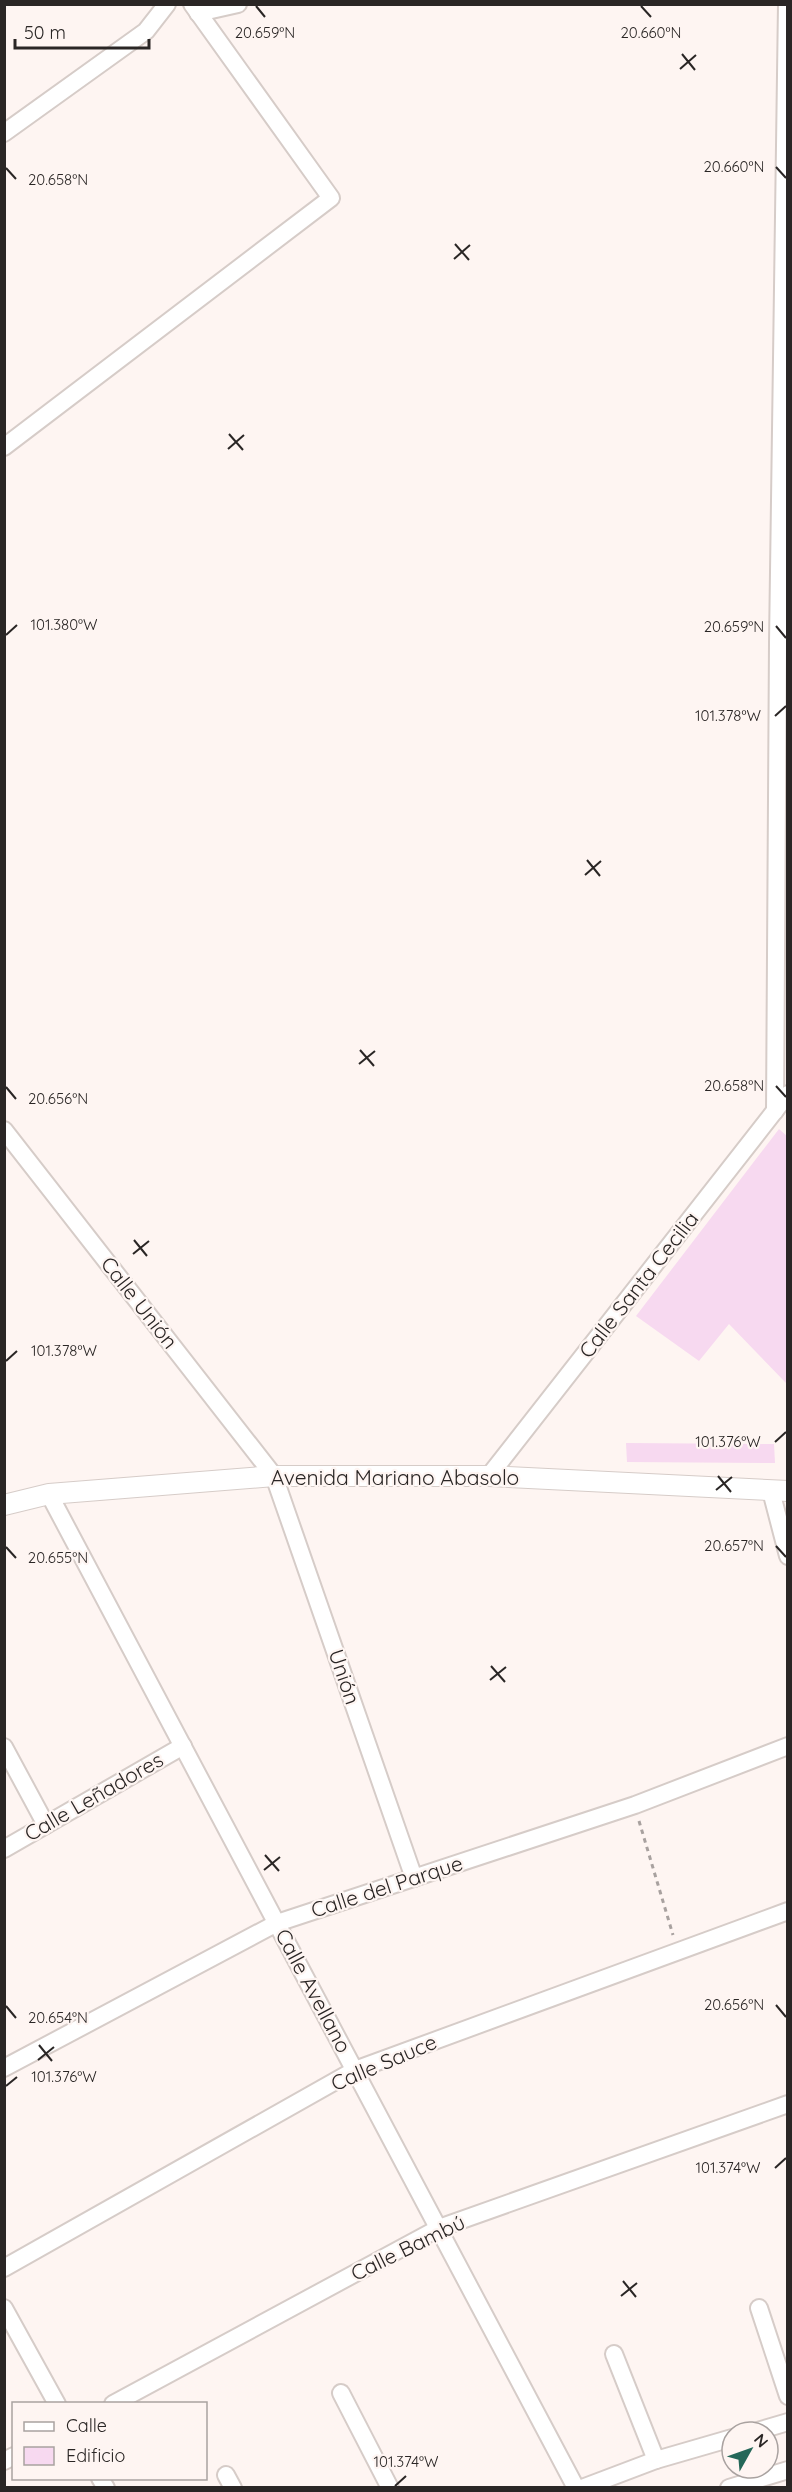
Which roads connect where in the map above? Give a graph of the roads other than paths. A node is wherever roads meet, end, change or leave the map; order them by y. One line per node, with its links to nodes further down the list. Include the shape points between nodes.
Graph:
1 (167, 4): 5 (street, via 146,31)
2 (238, 4): 4 (street)
3 (787, 4): 6 (street)
4 (195, 9): 8 (street, via 331,198)
5 (4, 133)
6 (785, 195): 7 (street)
7 (785, 329): 9 (street)
8 (4, 447)
9 (784, 481): 10 (street)
10 (783, 642): 11 (street)
11 (782, 820): 13 (street)
12 (788, 1094): 13 (street, Calle Santa Cecilia)
13 (775, 1111): 16 (street, Calle Santa Cecilia)
14 (4, 1130): 15 (street, Calle Unión)
15 (274, 1476): 16 (street, Avenida Mariano Abasolo); 18 (street, Avenida Mariano Abasolo); 26 (street, Unión)
16 (489, 1476): 17 (street, Avenida Mariano Abasolo)
17 (779, 1491): 20 (street)
18 (49, 1494): 19 (street, Avenida Mariano Abasolo); 21 (street, Calle Avellano)
19 (4, 1505)
20 (788, 1556)
21 (183, 1746): 24 (street, Calle Leñadores); 28 (street, Calle Avellano)
22 (788, 1746): 26 (street, Calle del Parque, via 635,1805)
23 (4, 1747): 24 (street)
24 (46, 1825): 25 (street, Calle Leñadores)
25 (4, 1849)
26 (414, 1878): 28 (street, Calle del Parque)
27 (788, 1911): 30 (street, Calle Sauce)
28 (277, 1923): 29 (street, Calle del Parque); 30 (street, Calle Avellano)
29 (4, 2068)
30 (355, 2070): 32 (street, Calle Avellano); 33 (street, Calle Sauce)
31 (788, 2104): 32 (street, Calle Bambú)
32 (439, 2228): 40 (street, Calle Bambú); 45 (street, Calle Avellano)
33 (4, 2268)
34 (4, 2308): 39 (street)
35 (759, 2308): 38 (street)
36 (614, 2354): 42 (street)
37 (341, 2393): 44 (street)
38 (788, 2396)
39 (56, 2402)
40 (115, 2402)
41 (720, 2441): 42 (street)
42 (656, 2460): 46 (street)
43 (788, 2470): 47 (street)
44 (390, 2487)
45 (576, 2487)
46 (582, 2487)
47 (729, 2487)

